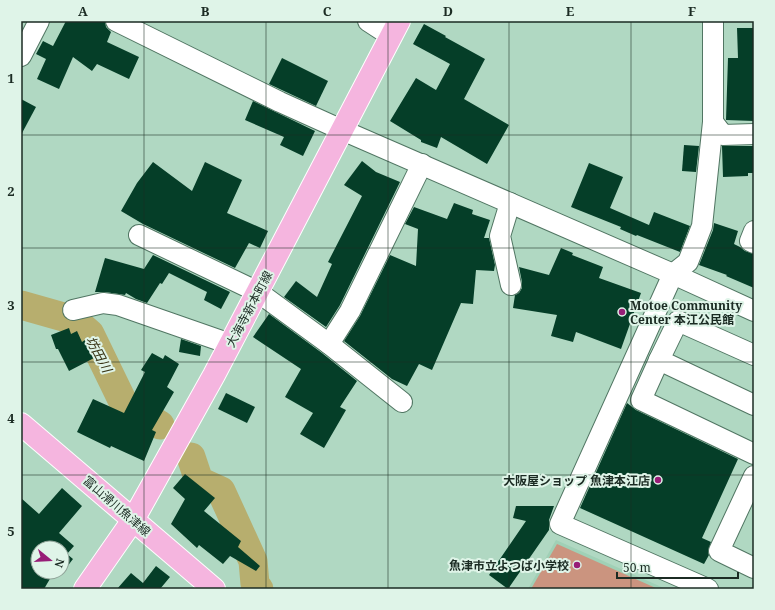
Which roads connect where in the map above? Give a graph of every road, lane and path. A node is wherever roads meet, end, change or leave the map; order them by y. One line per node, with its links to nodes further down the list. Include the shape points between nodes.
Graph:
1 (39, 21): 6 (street)
2 (116, 21): 8 (street)
3 (368, 21): 5 (street)
4 (713, 21): 7 (street)
5 (395, 29): 8 (main road, 大海寺新本町線)
6 (21, 56)
7 (713, 122): 9 (street, via 723,135); 15 (street, via 702,226 688,262)
8 (342, 130): 10 (street); 17 (main road, 大海寺新本町線)
9 (754, 134)
10 (422, 164): 11 (street); 21 (street, via 350,311)
11 (510, 202): 15 (street); 16 (street, via 500,236)
12 (754, 231): 14 (street, via 750,241)
13 (139, 235): 17 (street)
14 (754, 243)
15 (673, 274): 19 (street); 33 (street, via 560,524)
16 (511, 285)
17 (258, 292): 20 (main road, 大海寺新本町線); 21 (street)
18 (73, 310): 20 (street, via 103,303 118,305)
19 (754, 311)
20 (230, 344): 29 (main road, 大海寺新本町線)
21 (329, 344): 24 (street)
22 (754, 355): 23 (street, via 678,321)
23 (659, 360): 25 (street); 27 (street, via 641,400)
24 (402, 402)
25 (754, 405)
26 (21, 424): 29 (main road, 富山滑川魚津線)
27 (754, 454)
28 (754, 476): 30 (street, via 719,551)
29 (133, 520): 31 (main road, 大海寺新本町線); 32 (main road, 富山滑川魚津線)
30 (754, 568)
31 (85, 589)
32 (214, 589)
33 (708, 589)

